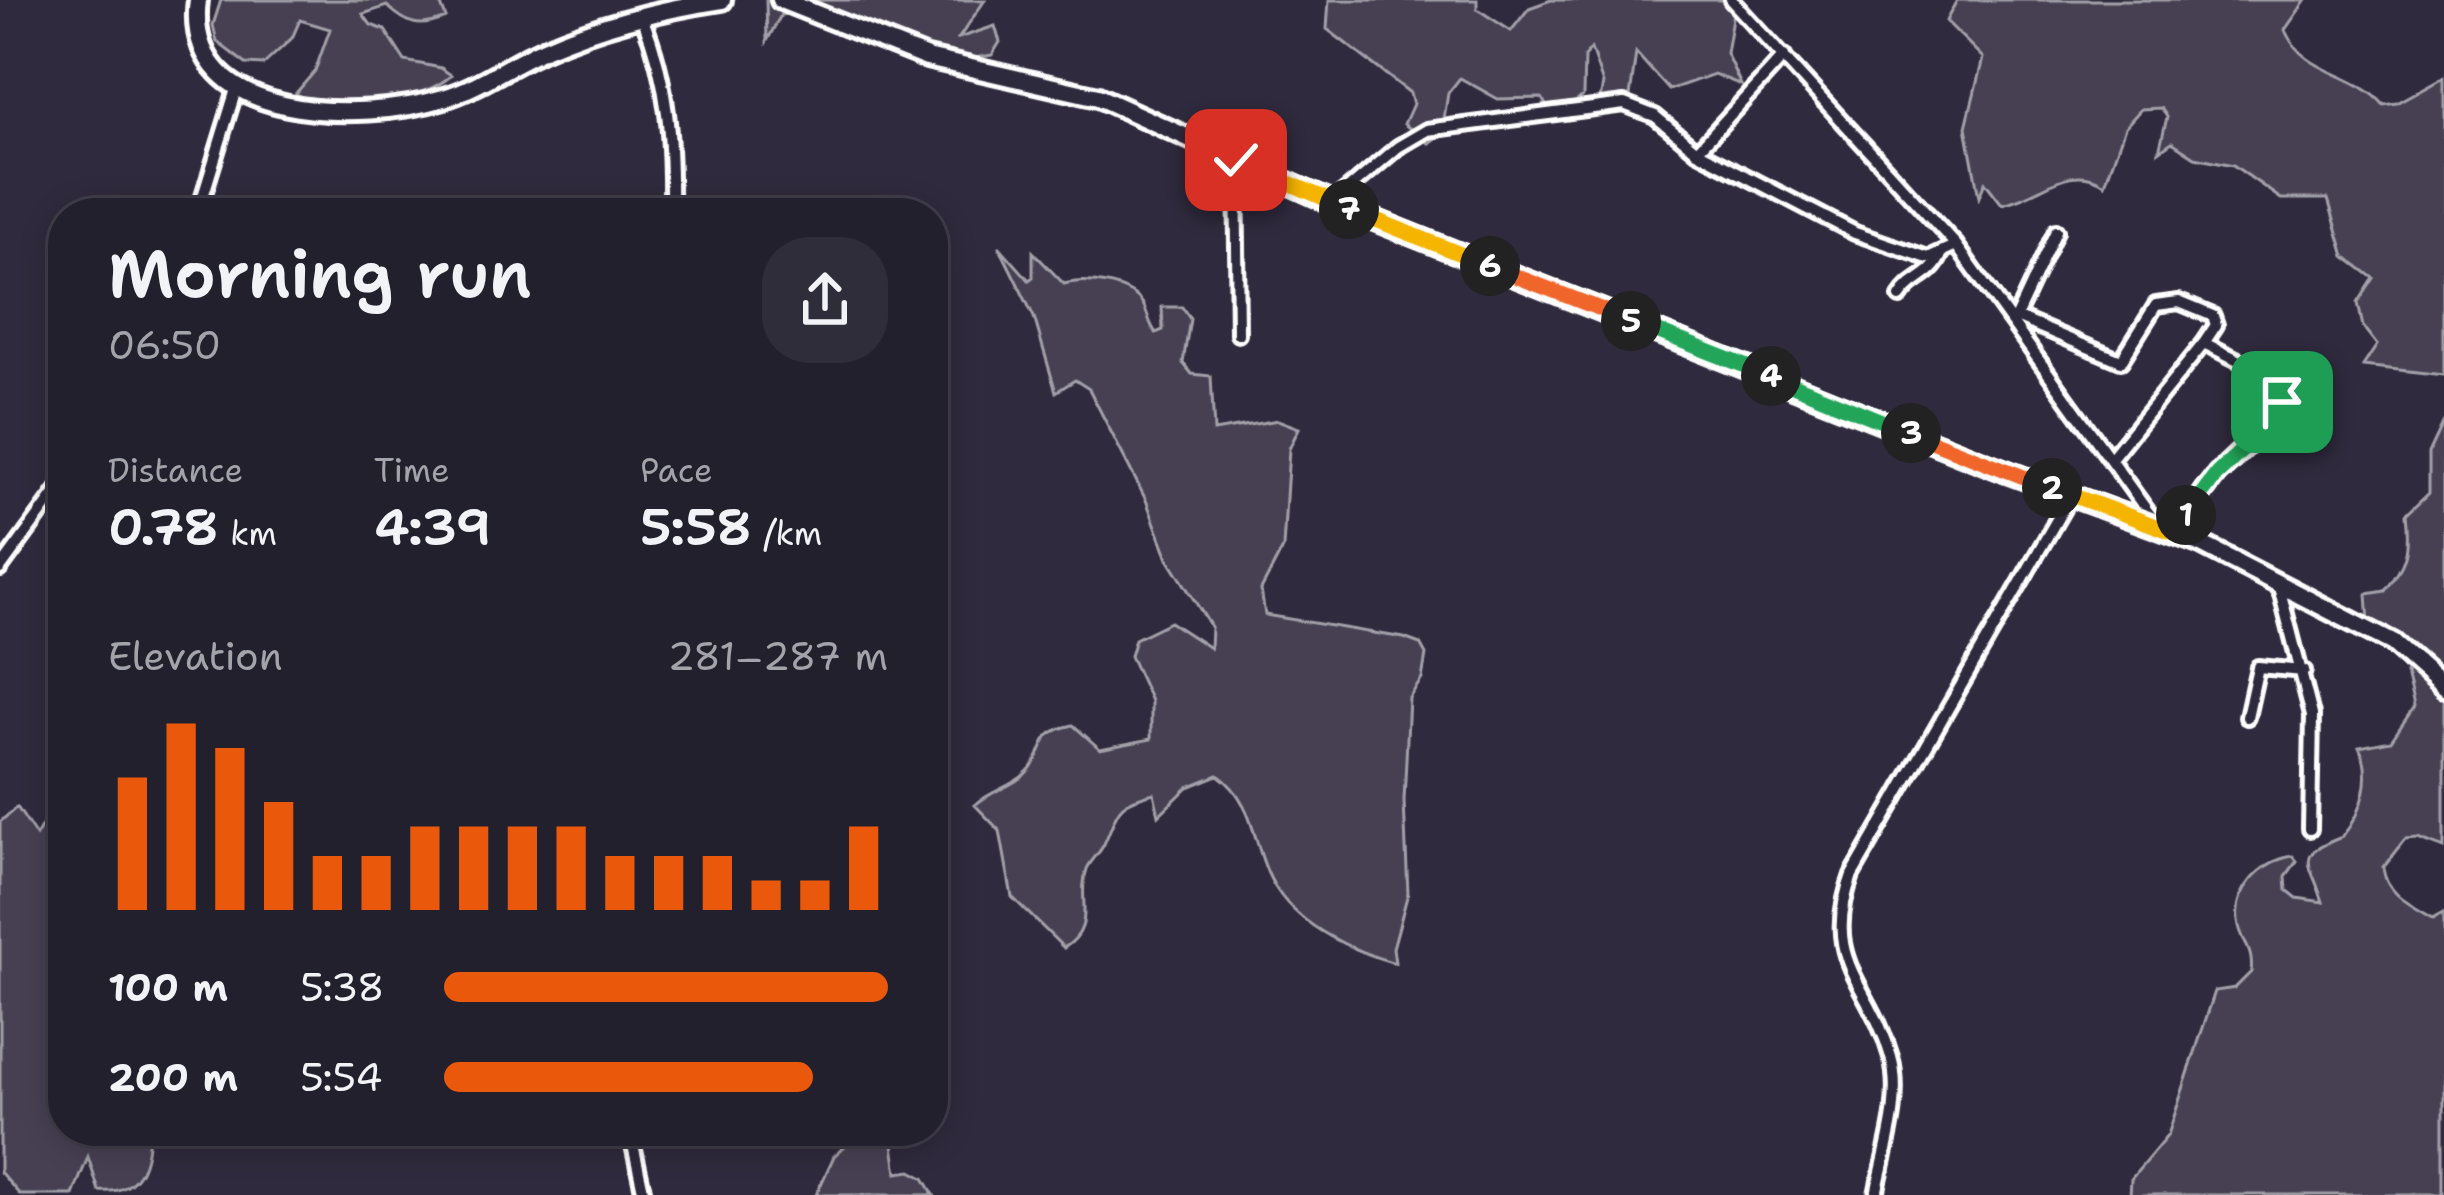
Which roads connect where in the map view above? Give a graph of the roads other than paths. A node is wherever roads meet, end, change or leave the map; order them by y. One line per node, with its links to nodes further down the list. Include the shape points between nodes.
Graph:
1 (198, 0): 7 (main road, via 202,53)
2 (722, 0): 5 (main road)
3 (781, 0): 9 (main road, via 927,58 1098,97)
4 (1731, 0): 6 (street)
5 (642, 17): 7 (main road, via 545,49 463,91 400,107 330,113); 11 (street, via 662,65)
6 (1784, 56): 8 (street); 14 (street)
7 (237, 86): 10 (street)
8 (1697, 151): 12 (street, via 1655,116 1624,104 1460,122 1412,137); 15 (street, via 1855,233 1918,256)
9 (1236, 160): 12 (main road); 18 (street)
10 (203, 198)
11 (671, 198)
12 (1332, 202): 22 (main road)
13 (2056, 231): 17 (street)
14 (1956, 245): 15 (street); 17 (street)
15 (1941, 255): 16 (street, via 1934,273)
16 (1900, 297)
17 (2015, 319): 19 (street, via 2121,361 2156,305 2179,302 2213,316 2216,326); 20 (street)
18 (1238, 334)
19 (2204, 343): 20 (street); 25 (street, via 2256,373 2283,408)
20 (2112, 458): 21 (street)
21 (2133, 487): 24 (street); 25 (street)
22 (2071, 495): 24 (main road); 34 (street, via 1839,909 1846,967 1892,1058 1896,1091)
23 (48, 503): 26 (street)
24 (2126, 514): 25 (main road)
25 (2167, 530): 27 (main road)
26 (0, 568)
27 (2278, 580): 28 (street); 29 (main road, via 2393,644)
28 (2304, 671): 30 (street, via 2258,667); 31 (street, via 2314,759)
29 (2444, 688)
30 (2247, 717)
31 (2310, 829)
32 (633, 1146): 33 (street)
33 (644, 1195)
34 (1876, 1195)

